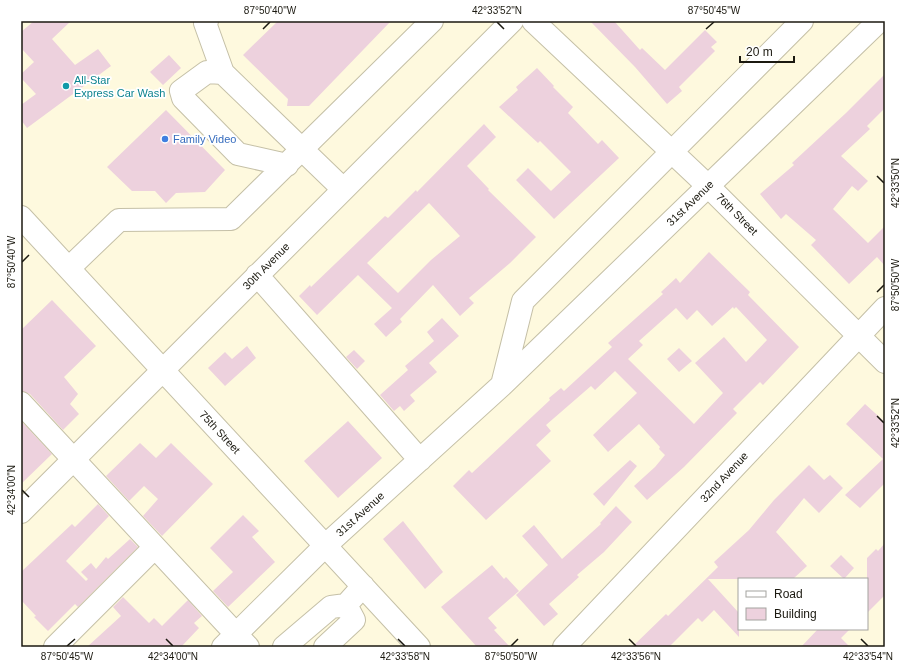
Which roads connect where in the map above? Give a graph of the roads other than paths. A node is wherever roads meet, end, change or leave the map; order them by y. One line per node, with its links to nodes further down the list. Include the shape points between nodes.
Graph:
1 (207, 21): 7 (street, via 205,23)
2 (432, 21): 8 (street)
3 (512, 21): 12 (street, 30th Avenue)
4 (533, 21): 9 (street, 76th Street)
5 (802, 21): 9 (street)
6 (879, 21): 11 (street, 31st Avenue)
7 (223, 72): 8 (street); 10 (street, via 207,72 181,91 182,98 238,154)
8 (304, 149): 10 (street); 12 (street)
9 (672, 151): 11 (street, 76th Street); 20 (street, via 524,301)
10 (287, 165): 14 (street, via 231,219 119,220)
11 (708, 186): 17 (street, 76th Street); 20 (street, 31st Avenue)
12 (343, 189): 15 (street, 30th Avenue)
13 (21, 217): 14 (street, 75th Street)
14 (69, 268): 19 (street, 75th Street)
15 (257, 275): 19 (street, 30th Avenue); 23 (street)
16 (885, 308): 17 (street, 32nd Avenue)
17 (859, 334): 18 (street, 76th Street); 34 (street, 32nd Avenue)
18 (885, 362)
19 (162, 369): 22 (street, 30th Avenue); 25 (street, 75th Street)
20 (502, 385): 23 (street, 31st Avenue)
21 (21, 403): 22 (street)
22 (73, 459): 24 (street, 30th Avenue); 26 (street)
23 (420, 460): 25 (street, 31st Avenue)
24 (21, 512)
25 (326, 545): 27 (street, 75th Street); 29 (street, 31st Avenue)
26 (155, 547): 29 (street); 30 (street)
27 (363, 586): 28 (street); 33 (street, 75th Street)
28 (346, 605): 31 (street, via 331,608); 32 (street, via 354,620)
29 (235, 643)
30 (55, 647)
31 (284, 647)
32 (325, 647)
33 (420, 647)
34 (564, 647)

